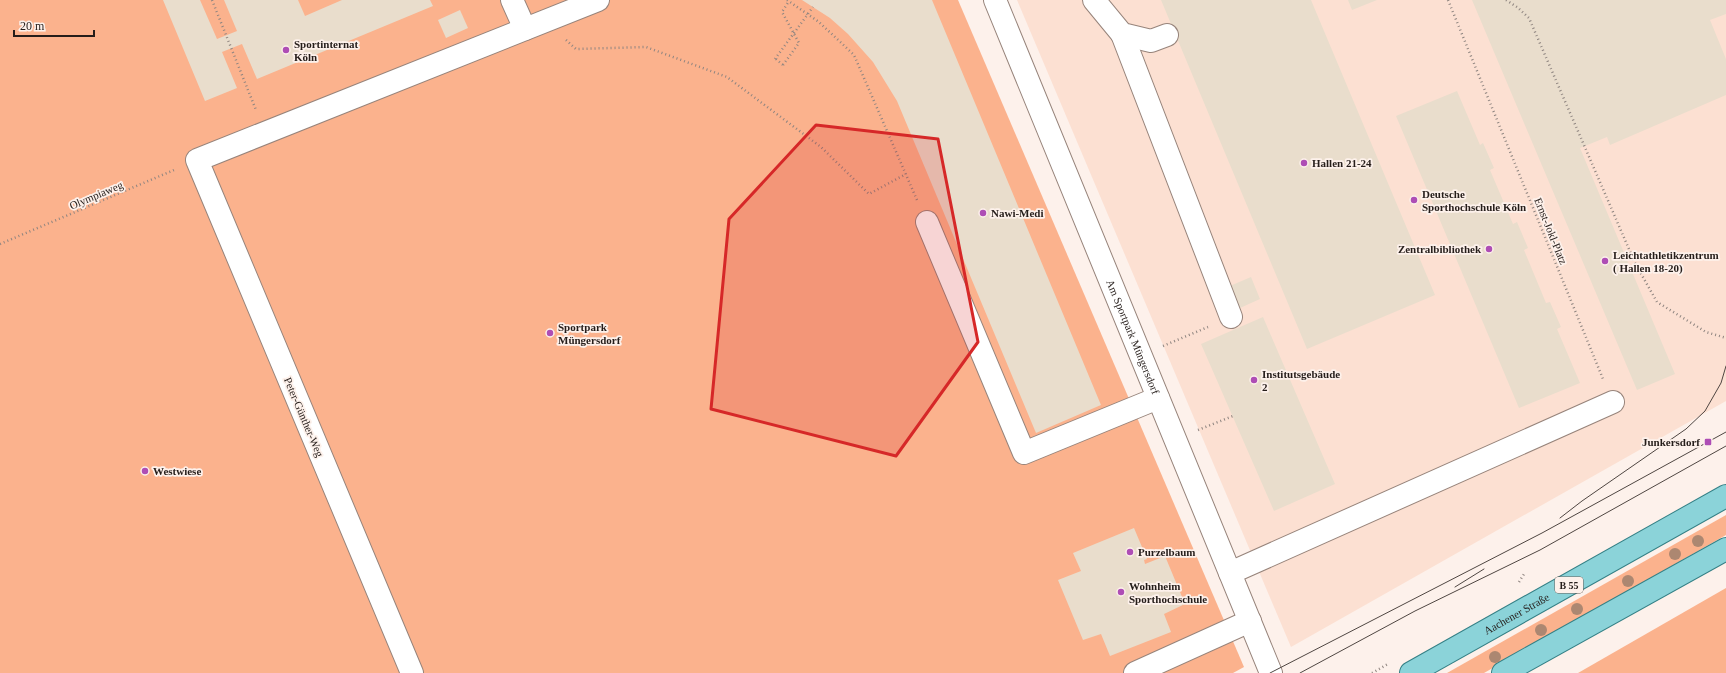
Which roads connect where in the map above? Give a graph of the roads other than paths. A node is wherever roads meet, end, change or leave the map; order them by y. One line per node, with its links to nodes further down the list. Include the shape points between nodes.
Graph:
1 (512, 0): 5 (street)
2 (598, 0): 5 (street)
3 (995, 0): 11 (street, Am Sportpark Müngersdorf)
4 (1094, 0): 6 (street)
5 (525, 29): 16 (street, Peter-Günther-Weg, via 197,160)
6 (1122, 34): 7 (street, via 1151,41); 9 (street)
7 (1167, 35)
8 (927, 222): 11 (street, via 1024,453)
9 (1231, 318)
10 (1613, 402): 14 (street)
11 (1162, 407): 14 (street, Am Sportpark Müngersdorf)
12 (1726, 496): 19 (main road, Aachener Straße / B 55)
13 (1726, 549): 20 (main road)
14 (1230, 574): 15 (street, Am Sportpark Müngersdorf)
15 (1250, 621): 17 (street); 18 (street, Am Sportpark Müngersdorf)
16 (412, 673)
17 (1135, 673)
18 (1271, 673)
19 (1411, 673)
20 (1503, 673)

